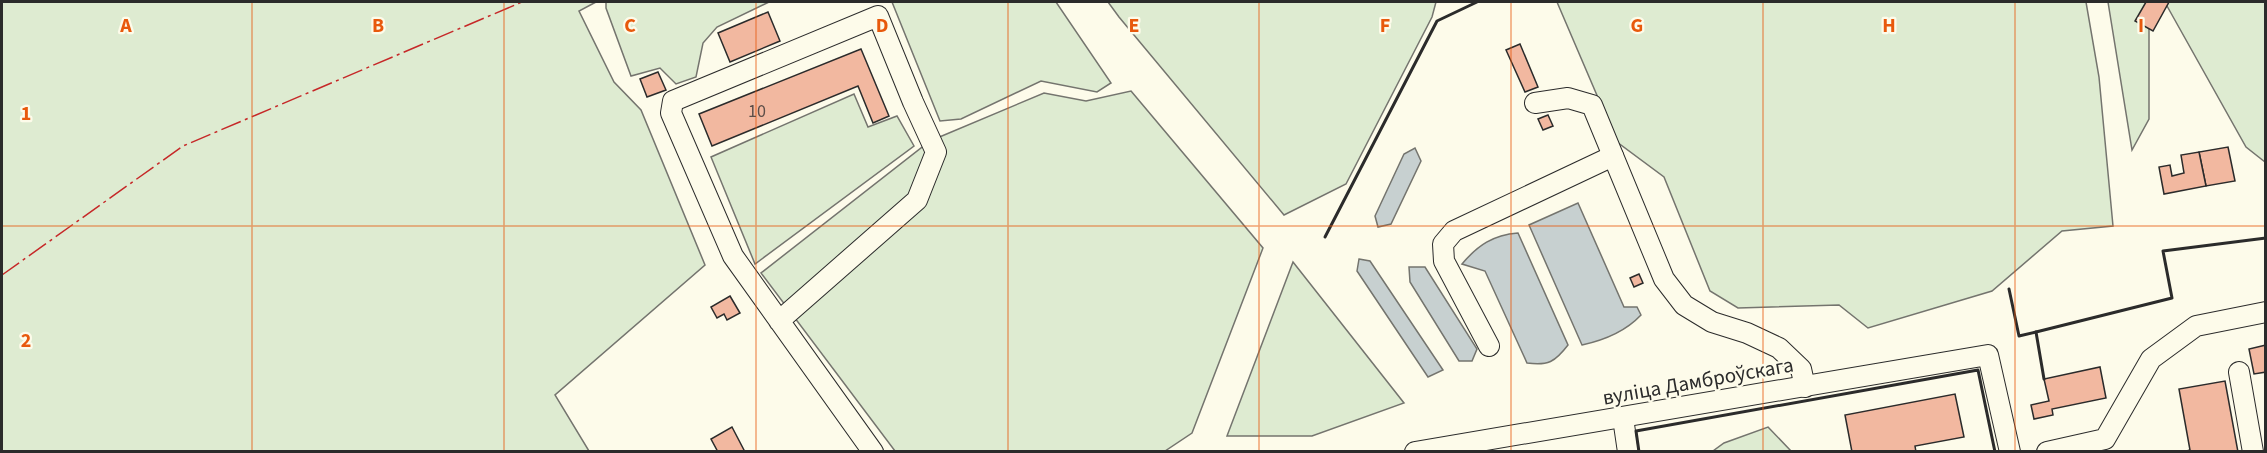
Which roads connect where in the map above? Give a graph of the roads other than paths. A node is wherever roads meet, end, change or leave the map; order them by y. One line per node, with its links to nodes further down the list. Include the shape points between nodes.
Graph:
1 (1535, 103): 2 (street, via 1568,98 1592,105)
2 (1613, 156): 5 (street, via 1454,231 1443,244 1444,261); 7 (street, via 1664,279 1684,305 1712,322 1779,348 1801,369)
3 (2265, 312): 13 (street, via 2196,326 2151,359 2105,439)
4 (779, 321): 4 (street, via 733,256 671,114 673,101 878,16 936,152 917,200); 9 (street)
5 (1489, 346)
6 (2239, 372): 14 (street)
7 (1805, 387): 8 (street, вуліца Дамброўскага); 12 (street, вуліца Дамброўскага, via 1988,356)
8 (1623, 418): 10 (street, вуліца Дамброўскага); 11 (street)
9 (873, 452)
10 (1415, 452)
11 (1628, 452)
12 (2010, 452)
13 (2047, 452)
14 (2253, 452)

